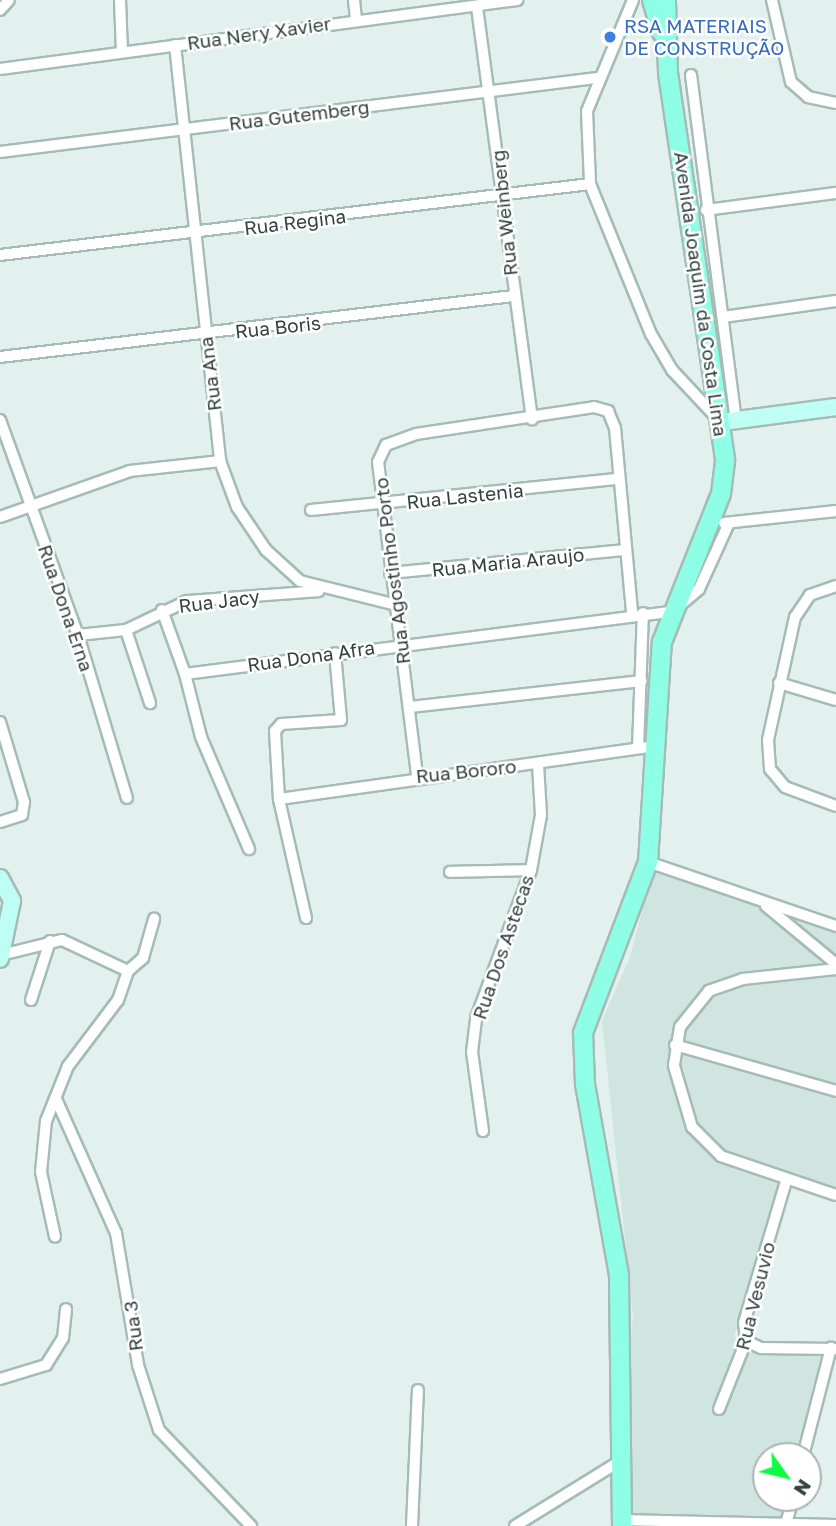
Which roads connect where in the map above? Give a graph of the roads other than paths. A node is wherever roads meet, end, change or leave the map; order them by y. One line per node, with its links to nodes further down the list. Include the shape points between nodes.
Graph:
1 (9, 0): 10 (street)
2 (120, 0): 14 (street)
3 (354, 0): 11 (street)
4 (517, 0): 9 (street, Rua Nery Xavier)
5 (633, 0): 17 (street)
6 (652, 0): 12 (main road, Avenida Joaquim da Costa Lima)
7 (666, 0): 12 (main road, Avenida Joaquim da Costa Lima)
8 (772, 0): 19 (street, via 791,82 808,97)
9 (477, 7): 11 (street, Rua Nery Xavier); 18 (street, Rua Weinberg)
10 (0, 10)
11 (356, 19): 13 (street, Rua Nery Xavier)
12 (665, 43): 21 (main road, Avenida Joaquim da Costa Lima)
13 (175, 45): 14 (street, Rua Nery Xavier); 20 (street, Rua Ana)
14 (122, 52): 15 (street, Rua Nery Xavier)
15 (0, 69)
16 (691, 75): 21 (street)
17 (597, 78): 18 (street, Rua Gutemberg); 23 (street, via 584,131)
18 (489, 90): 20 (street, Rua Gutemberg); 25 (street, Rua Weinberg)
19 (836, 103)
20 (184, 130): 22 (street, Rua Gutemberg); 27 (street, Rua Ana)
21 (689, 150): 26 (street); 37 (main road, Avenida Joaquim da Costa Lima)
22 (0, 152)
23 (590, 184): 25 (street, Rua Regina); 37 (street, via 651,334 672,370)
24 (836, 193): 26 (street)
25 (503, 196): 27 (street, Rua Regina); 29 (street, Rua Weinberg)
26 (706, 210): 31 (street)
27 (195, 235): 28 (street, Rua Regina); 32 (street, Rua Ana)
28 (0, 255)
29 (513, 296): 32 (street, Rua Boris); 35 (street, Rua Weinberg)
30 (836, 301): 31 (street)
31 (723, 317): 37 (street)
32 (205, 335): 33 (street, Rua Boris); 38 (street, Rua Ana)
33 (0, 357)
34 (836, 407): 37 (street)
35 (531, 419): 39 (street, Rua Agostinho Porto, via 594,407 608,411 615,428); 40 (street, Rua Agostinho Porto, via 397,438 379,455)
36 (0, 420): 41 (street, Rua Dona Erna)
37 (729, 421): 46 (main road, Avenida Joaquim da Costa Lima, via 721,494)
38 (220, 461): 41 (street, via 130,471); 50 (street, Rua Ana, via 237,507 265,550 300,581)
39 (618, 479): 40 (street, Rua Lastenia); 47 (street)
40 (384, 505): 42 (street, Rua Lastenia); 48 (street, Rua Agostinho Porto)
41 (32, 509): 44 (street); 56 (street, Rua Dona Erna)
42 (311, 510)
43 (836, 510): 45 (street)
44 (0, 517)
45 (729, 523): 46 (street); 53 (street, via 699,589)
46 (711, 525): 53 (main road, Avenida Joaquim da Costa Lima)
47 (626, 550): 48 (street, Rua Maria Araujo); 54 (street)
48 (390, 573): 51 (street, Rua Agostinho Porto)
49 (836, 586): 61 (street, via 802,602)
50 (324, 591): 51 (street, Rua Ana); 52 (street, Rua Jacy, via 208,599)
51 (393, 604): 57 (street, Rua Agostinho Porto)
52 (162, 610): 55 (street, Rua Jacy); 59 (street)
53 (672, 612): 54 (street, Rua Dona Afra); 66 (main road, Avenida Joaquim da Costa Lima, via 662,642)
54 (637, 613): 57 (street, Rua Dona Afra); 60 (street)
55 (126, 630): 56 (street, Rua Jacy); 63 (street)
56 (78, 635): 69 (street, Rua Dona Erna)
57 (399, 644): 58 (street, Rua Dona Afra); 64 (street, Rua Agostinho Porto)
58 (335, 653): 59 (street, Rua Dona Afra); 70 (street, via 344,715 338,724 277,727)
59 (185, 674): 73 (street, via 201,737)
60 (642, 681): 64 (street); 66 (street)
61 (779, 683): 62 (street); 71 (street, via 768,740 770,769 794,792)
62 (836, 700)
63 (150, 703)
64 (410, 707): 68 (street, Rua Agostinho Porto)
65 (0, 722): 72 (street, via 24,802 22,815)
66 (646, 747): 67 (street, Rua Bororo); 74 (main road, Avenida Joaquim da Costa Lima)
67 (538, 764): 68 (street, Rua Bororo); 75 (street, Rua Dos Astecas, via 541,815)
68 (417, 775): 70 (street, Rua Bororo)
69 (127, 798)
70 (279, 799): 79 (street)
71 (836, 806)
72 (0, 822)
73 (249, 849)
74 (648, 862): 78 (street); 102 (main road, Avenida Joaquim da Costa Lima, via 583,1033 585,1084 619,1275)
75 (531, 870): 76 (street); 91 (street, Rua Dos Astecas, via 477,1018 472,1052)
76 (450, 872)
77 (0, 877): 83 (street, via 12,901)
78 (764, 904): 81 (street); 84 (street)
79 (306, 918)
80 (154, 919): 85 (street, via 144,958)
81 (836, 926)
82 (50, 941): 83 (street); 85 (street, via 77,944); 87 (street)
83 (1, 957)
84 (836, 964)
85 (124, 968): 90 (street, via 118,1000 68,1066)
86 (836, 969): 88 (street, via 722,984 693,1006)
87 (31, 1000)
88 (675, 1045): 89 (street); 92 (street, via 680,1102 705,1143 731,1162)
89 (836, 1091)
90 (57, 1099): 94 (street, via 40,1150); 107 (street, Rua 3, via 116,1233 138,1365 159,1430)
91 (483, 1131)
92 (786, 1181): 93 (street); 96 (street, Rua Vesuvio, via 744,1323)
93 (836, 1195)
94 (55, 1237)
95 (66, 1309): 98 (street, via 63,1338 46,1366)
96 (746, 1340): 97 (street, via 761,1348); 100 (street, Rua Vesuvio)
97 (833, 1348): 101 (street)
98 (0, 1379)
99 (418, 1390): 108 (street)
100 (719, 1409)
101 (807, 1442)
102 (618, 1467): 104 (main road, Avenida Joaquim da Costa Lima); 109 (street)
103 (789, 1512): 105 (street)
104 (621, 1523): 105 (street)
105 (786, 1524): 106 (street)
106 (836, 1525)
107 (251, 1526)
108 (412, 1526)
109 (515, 1526)

